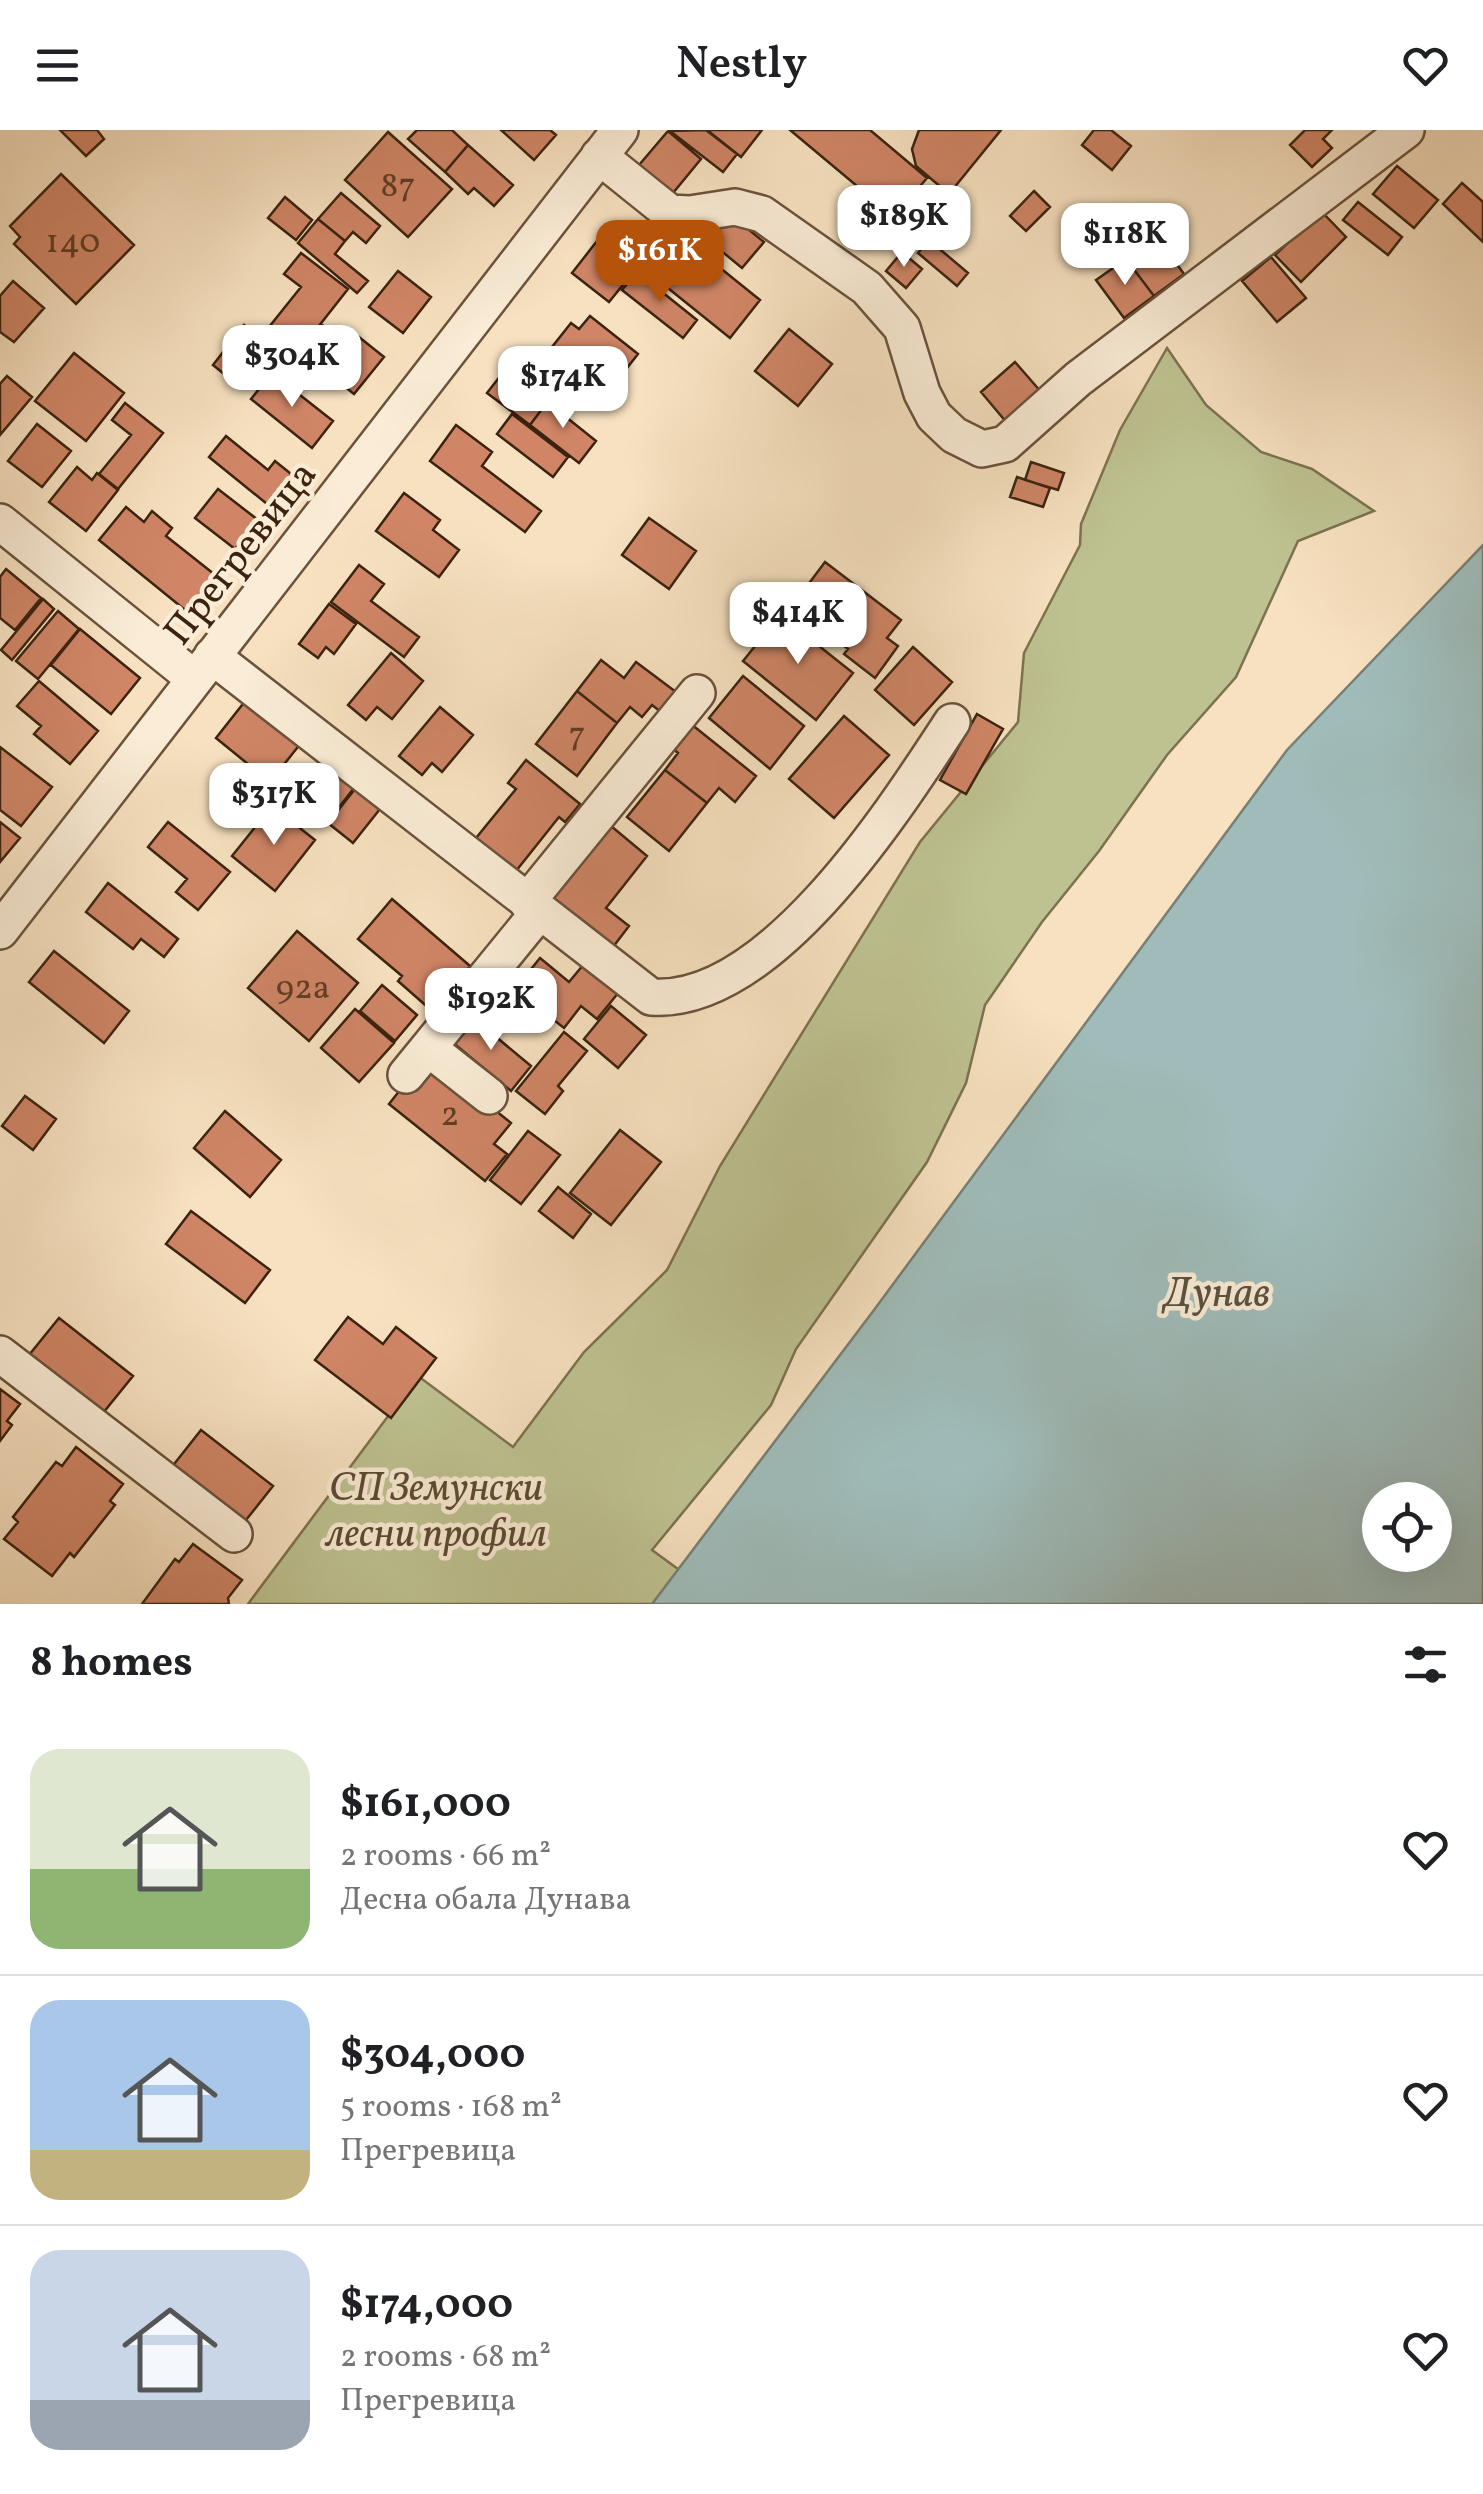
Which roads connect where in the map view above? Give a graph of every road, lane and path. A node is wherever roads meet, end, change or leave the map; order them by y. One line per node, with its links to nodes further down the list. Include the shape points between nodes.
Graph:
1 (1406, 130): 2 (street, via 1078,379 1005,444 982,449 934,416 902,328 867,288 762,214 736,207 670,213)
2 (610, 143): 4 (street, Прегревица)
3 (0, 522): 4 (street)
4 (203, 668): 7 (street); 8 (street, Прегревица)
5 (697, 693): 7 (street)
6 (952, 722): 7 (street, via 839,879 790,930 720,980 686,994 651,997)
7 (533, 907): 9 (street, via 417,1061)
8 (0, 931)
9 (489, 1096)
10 (0, 1354): 11 (street)
11 (234, 1534)

